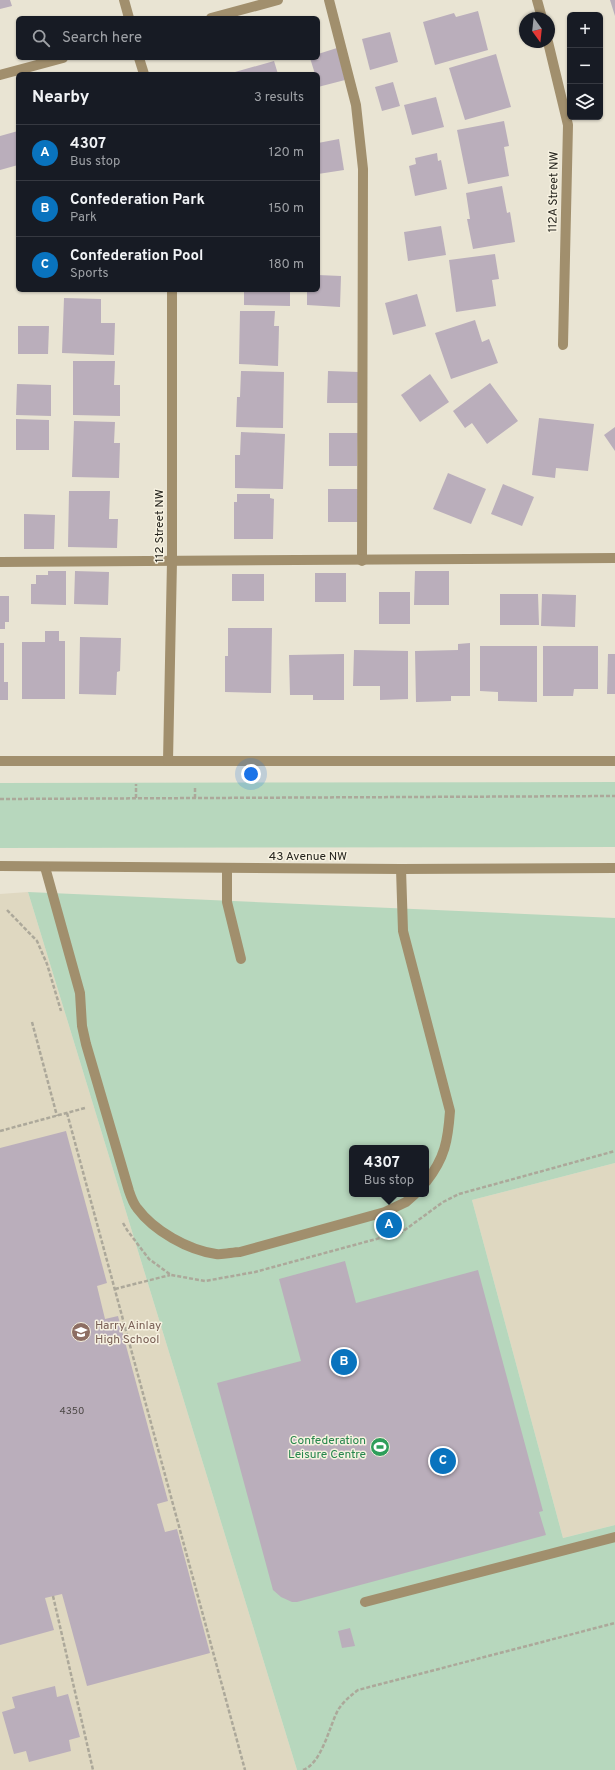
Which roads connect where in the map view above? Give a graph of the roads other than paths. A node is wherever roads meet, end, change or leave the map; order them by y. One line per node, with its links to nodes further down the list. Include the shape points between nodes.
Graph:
1 (124, 0): 6 (street)
2 (278, 0): 7 (street)
3 (329, 0): 17 (street, via 356,105 363,169)
4 (537, 0): 5 (street)
5 (540, 12)
6 (128, 16)
7 (218, 16)
8 (549, 48): 14 (street, 112A Street NW, via 568,125)
9 (56, 60): 12 (street)
10 (140, 60): 11 (street)
11 (144, 72)
12 (0, 75)
13 (172, 292): 16 (street, 112 Street NW)
14 (563, 345)
15 (615, 558): 17 (street)
16 (172, 560): 17 (street); 18 (street); 20 (street, 112 Street NW)
17 (362, 561)
18 (0, 562)
19 (0, 761): 20 (street)
20 (168, 761): 21 (street)
21 (615, 761)
22 (0, 866): 23 (street, 43 Avenue NW)
23 (45, 867): 24 (street, 43 Avenue NW); 29 (street, via 80,993 86,1044 126,1184 136,1207 148,1221 186,1244 217,1255 240,1252 385,1212)
24 (227, 868): 26 (street, 43 Avenue NW); 27 (street, via 227,902)
25 (615, 868): 26 (street, 43 Avenue NW)
26 (401, 869): 28 (street, via 403,931 450,1111 449,1135 444,1155)
27 (240, 960)
28 (429, 1178)
29 (412, 1197)
30 (615, 1537): 31 (street)
31 (365, 1602)

